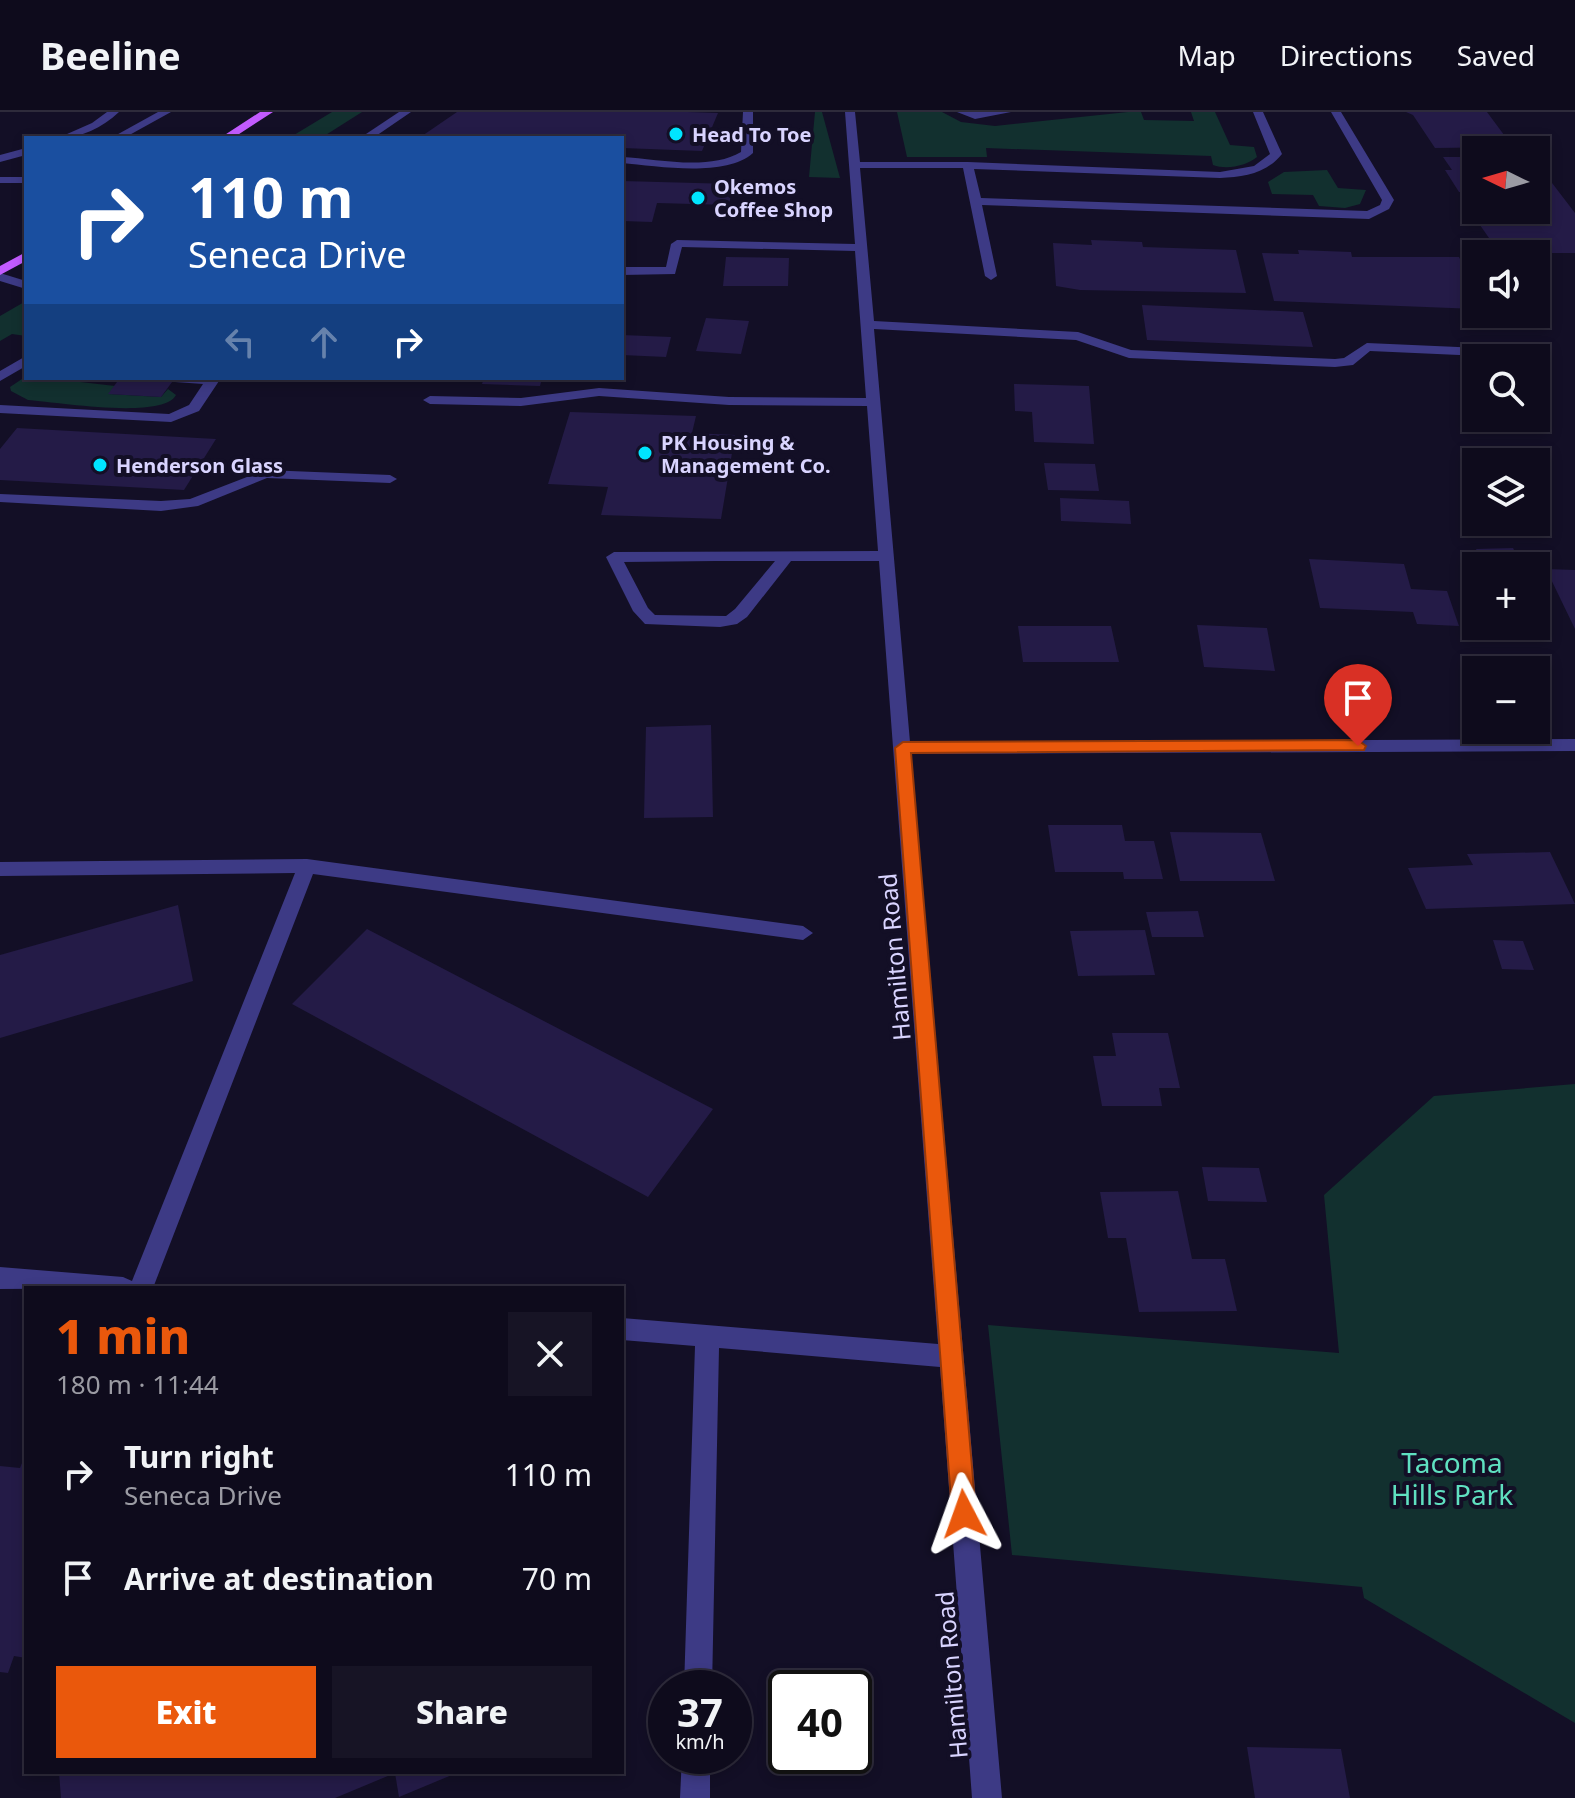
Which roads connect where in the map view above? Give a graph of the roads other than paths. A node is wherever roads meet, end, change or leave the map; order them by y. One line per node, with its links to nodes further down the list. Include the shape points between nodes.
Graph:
1 (93, 112): 11 (street)
2 (166, 112): 12 (street)
3 (268, 112): 17 (main road)
4 (406, 112): 18 (street)
5 (748, 112): 21 (street, via 747,153 737,160)
6 (850, 112): 22 (street, Hamilton Road)
7 (962, 112): 8 (street)
8 (1006, 112)
9 (1258, 112): 23 (street, via 1276,154 1263,167 1246,172)
10 (1336, 112): 26 (street, via 1388,200 1379,212 1356,216)
11 (112, 115): 12 (street); 13 (street)
12 (147, 122): 16 (street)
13 (82, 132): 14 (street); 15 (street)
14 (69, 136)
15 (97, 136)
16 (120, 136)
17 (228, 136)
18 (368, 136)
19 (24, 152): 20 (street)
20 (0, 159)
21 (624, 160)
22 (854, 165): 23 (street); 27 (street, Hamilton Road)
23 (968, 165): 26 (street)
24 (0, 180): 25 (street)
25 (24, 180)
26 (975, 201): 31 (street)
27 (861, 248): 29 (street, via 677,244 671,271); 33 (street, Hamilton Road)
28 (24, 257): 30 (main road)
29 (624, 271)
30 (0, 274): 32 (street)
31 (991, 276)
32 (24, 284)
33 (868, 325): 34 (street, via 1078,336 1129,354 1287,361 1342,363 1367,347); 39 (street, Hamilton Road)
34 (1462, 351)
35 (24, 361): 36 (street)
36 (0, 377)
37 (211, 380): 40 (street, via 194,408 171,418)
38 (430, 400): 39 (street, via 521,402 599,392 729,401)
39 (874, 402): 44 (street, Hamilton Road)
40 (0, 409)
41 (390, 479): 42 (street, via 265,474 193,503 161,506)
42 (0, 498)
43 (787, 556): 43 (street, via 692,556 614,557 641,611 651,620 720,622 741,613); 44 (street)
44 (887, 556): 46 (street, Hamilton Road)
45 (1575, 745): 46 (street)
46 (903, 748): 55 (street, Hamilton Road)
47 (307, 866): 48 (street); 49 (street); 52 (street)
48 (0, 869)
49 (803, 933)
50 (0, 1278): 51 (street)
51 (98, 1286)
52 (142, 1286)
53 (624, 1329): 54 (street)
54 (707, 1336): 55 (street); 56 (street)
55 (952, 1357): 59 (street, Hamilton Road)
56 (698, 1670)
57 (696, 1774): 58 (street)
58 (695, 1798)
59 (987, 1798)

